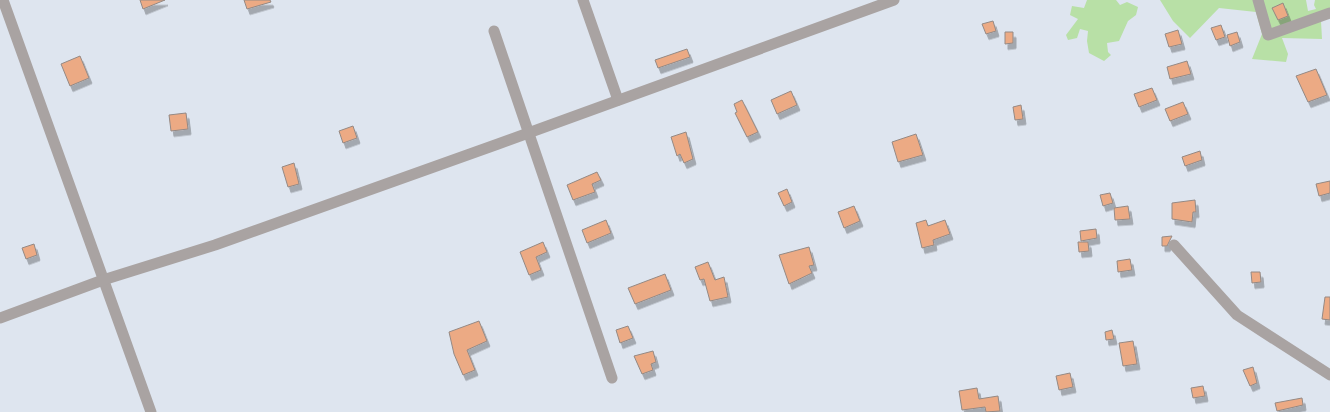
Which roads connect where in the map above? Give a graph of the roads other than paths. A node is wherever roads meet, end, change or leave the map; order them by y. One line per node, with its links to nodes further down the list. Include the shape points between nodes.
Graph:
1 (3, 0): 10 (street)
2 (583, 0): 7 (street)
3 (894, 0): 7 (street)
4 (1258, 0): 5 (street, via 1268,35)
5 (1330, 13)
6 (494, 30): 8 (street)
7 (618, 100): 8 (street)
8 (528, 134): 10 (street, via 215,245); 13 (street)
9 (1174, 245): 12 (street, via 1237,315)
10 (103, 280): 11 (street); 14 (street)
11 (0, 318)
12 (1330, 375)
13 (612, 378)
14 (151, 412)

